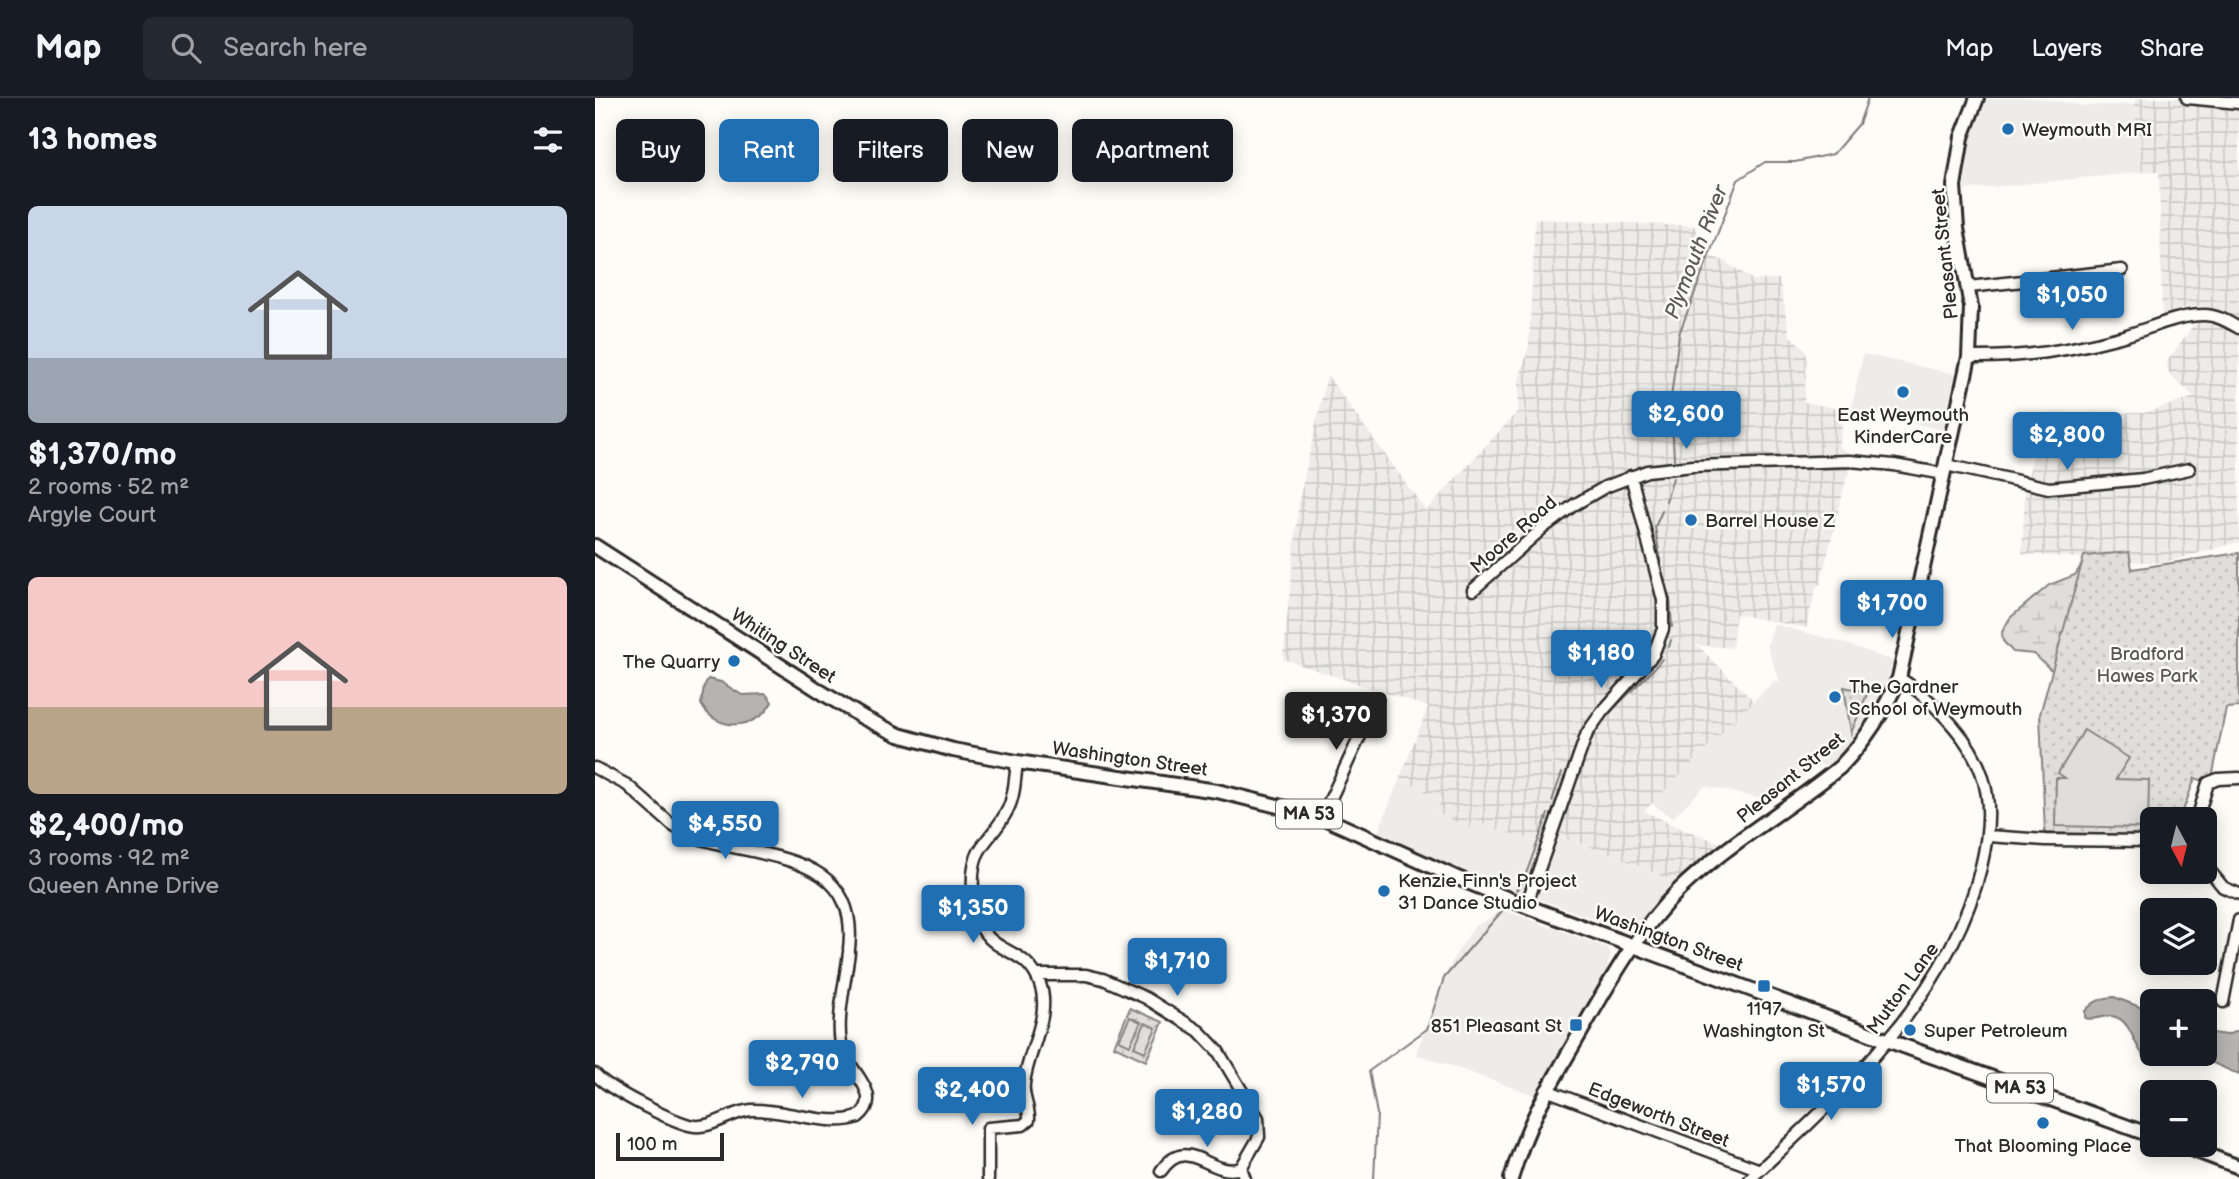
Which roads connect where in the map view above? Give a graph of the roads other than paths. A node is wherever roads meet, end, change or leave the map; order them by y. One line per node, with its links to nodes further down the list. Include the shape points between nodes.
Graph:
1 (1977, 98): 5 (main road, Pleasant Street, via 1962,137 1954,186)
2 (2187, 98): 3 (street)
3 (2239, 103)
4 (2122, 270): 5 (street)
5 (1969, 287): 7 (main road, Pleasant Street)
6 (2239, 328): 7 (street, via 2214,316 2192,315 2085,345)
7 (1969, 357): 9 (main road, Pleasant Street)
8 (2189, 469): 9 (street, Moore Road, via 2143,480 2049,488)
9 (1945, 470): 10 (street, Moore Road, via 1850,461 1683,466); 13 (main road, Pleasant Street)
10 (1630, 476): 12 (street, Moore Road, via 1574,505); 25 (street, via 1663,600 1663,629 1653,655 1587,733)
11 (595, 546): 15 (main road, Whiting Street / MA 53, via 864,718 910,738)
12 (1473, 590)
13 (1899, 678): 21 (street, Mutton Lane, via 1925,695 1970,749 1987,790); 27 (main road, Pleasant Street, via 1859,748 1686,884)
14 (1377, 700): 20 (street)
15 (963, 752): 16 (main road, Washington Street / MA 53)
16 (1017, 762): 20 (main road, Washington Street / MA 53, via 1217,791); 28 (street, via 1009,807 978,853 973,894 977,921 985,936 1024,960)
17 (595, 768): 31 (street, via 627,785 687,834 803,865 825,876 841,894 851,932 840,1040 863,1081 867,1104 857,1117 839,1120 751,1110 708,1125 691,1125 611,1088)
18 (2239, 778): 19 (street, via 2208,783)
19 (2201, 807)
20 (1322, 817): 25 (main road, Washington Street / MA 53)
21 (1988, 836): 22 (street); 30 (street, Mutton Lane, via 1977,885 1955,943)
22 (2140, 841)
23 (2217, 882): 24 (street)
24 (2239, 894)
25 (1527, 906): 27 (main road, Washington Street / MA 53)
26 (2239, 920): 29 (street)
27 (1633, 945): 30 (main road, Washington Street / MA 53); 32 (main road, Pleasant Street)
28 (1036, 975): 36 (street, via 1103,979 1146,998 1199,1031 1218,1051 1258,1118 1259,1137); 39 (street, via 1043,1001 1024,1084 1029,1120 1023,1125 988,1128)
29 (2223, 1002)
30 (1887, 1040): 33 (main road, Washington Street / MA 53); 37 (street, Mutton Lane)
31 (595, 1074)
32 (1546, 1090): 37 (street, Edgeworth Street); 41 (main road, Pleasant Street)
33 (2140, 1131)
34 (2212, 1157): 35 (main road)
35 (2239, 1167)
36 (1241, 1168): 38 (street, via 1219,1173 1182,1156); 40 (street)
37 (1759, 1170): 42 (street, Mutton Lane)
38 (1161, 1171)
39 (988, 1179)
40 (1245, 1179)
41 (1511, 1179)
42 (1750, 1179)

